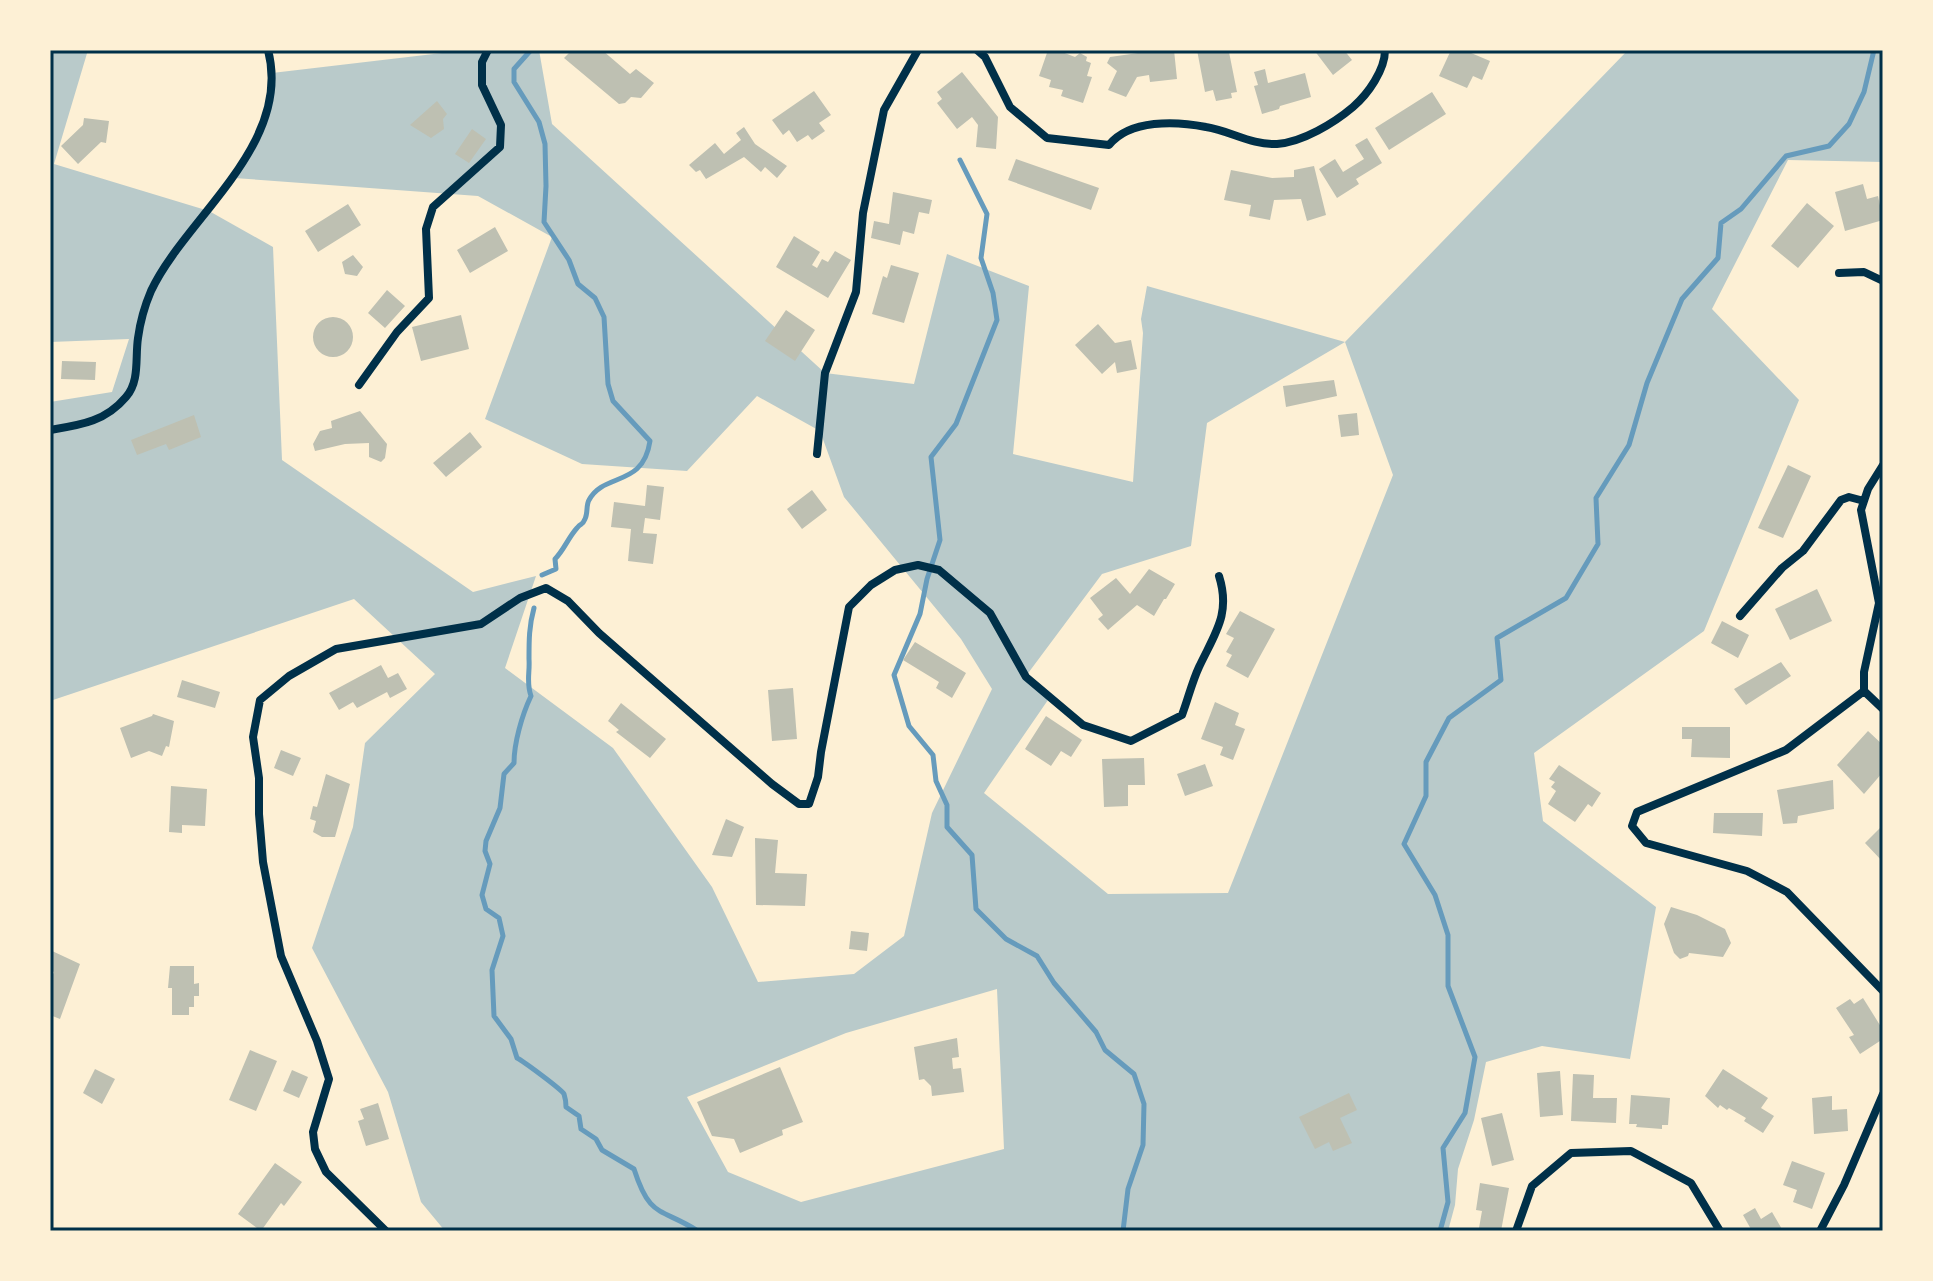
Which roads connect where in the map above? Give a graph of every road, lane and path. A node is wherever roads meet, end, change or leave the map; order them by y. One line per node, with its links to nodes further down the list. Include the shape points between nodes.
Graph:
1 (268, 50): 9 (street, via 272,73 257,133 234,178 152,289 130,394 91,424)
2 (488, 50): 8 (street, via 482,85 501,125 500,147 433,207 426,229 429,298)
3 (918, 50): 10 (street, via 884,110 863,213 856,292 825,373)
4 (977, 50): 5 (street, via 1010,107 1047,138 1109,145 1128,131 1167,123 1207,127 1253,142 1288,142 1325,126 1361,100 1379,72)
5 (1385, 50)
6 (1839, 273): 7 (street, via 1864,272)
7 (1883, 281)
8 (359, 385)
9 (50, 430)
10 (817, 454)
11 (1883, 465): 12 (street)
12 (1864, 501): 14 (street, via 1841,500 1803,551); 15 (street, via 1861,510 1879,603)
13 (1219, 576): 19 (street, via 1224,592 1221,625 1198,668 1182,715 1131,741 1083,725 1026,677 990,613 939,570 918,565 895,570 849,607 809,804 799,804 772,784 568,601 546,588 481,624 336,649 289,676 260,700 253,737 263,862 281,956 329,1079 313,1132 315,1149 326,1172)
14 (1740, 616)
15 (1864, 691): 16 (street); 17 (street, via 1786,750 1637,812 1632,826 1646,843 1747,871 1787,892)
16 (1883, 709)
17 (1883, 991)
18 (1883, 1094): 22 (street)
19 (386, 1231)
20 (1516, 1231): 21 (street, via 1532,1186 1571,1153 1631,1151 1691,1183)
21 (1720, 1231)
22 (1820, 1231)

